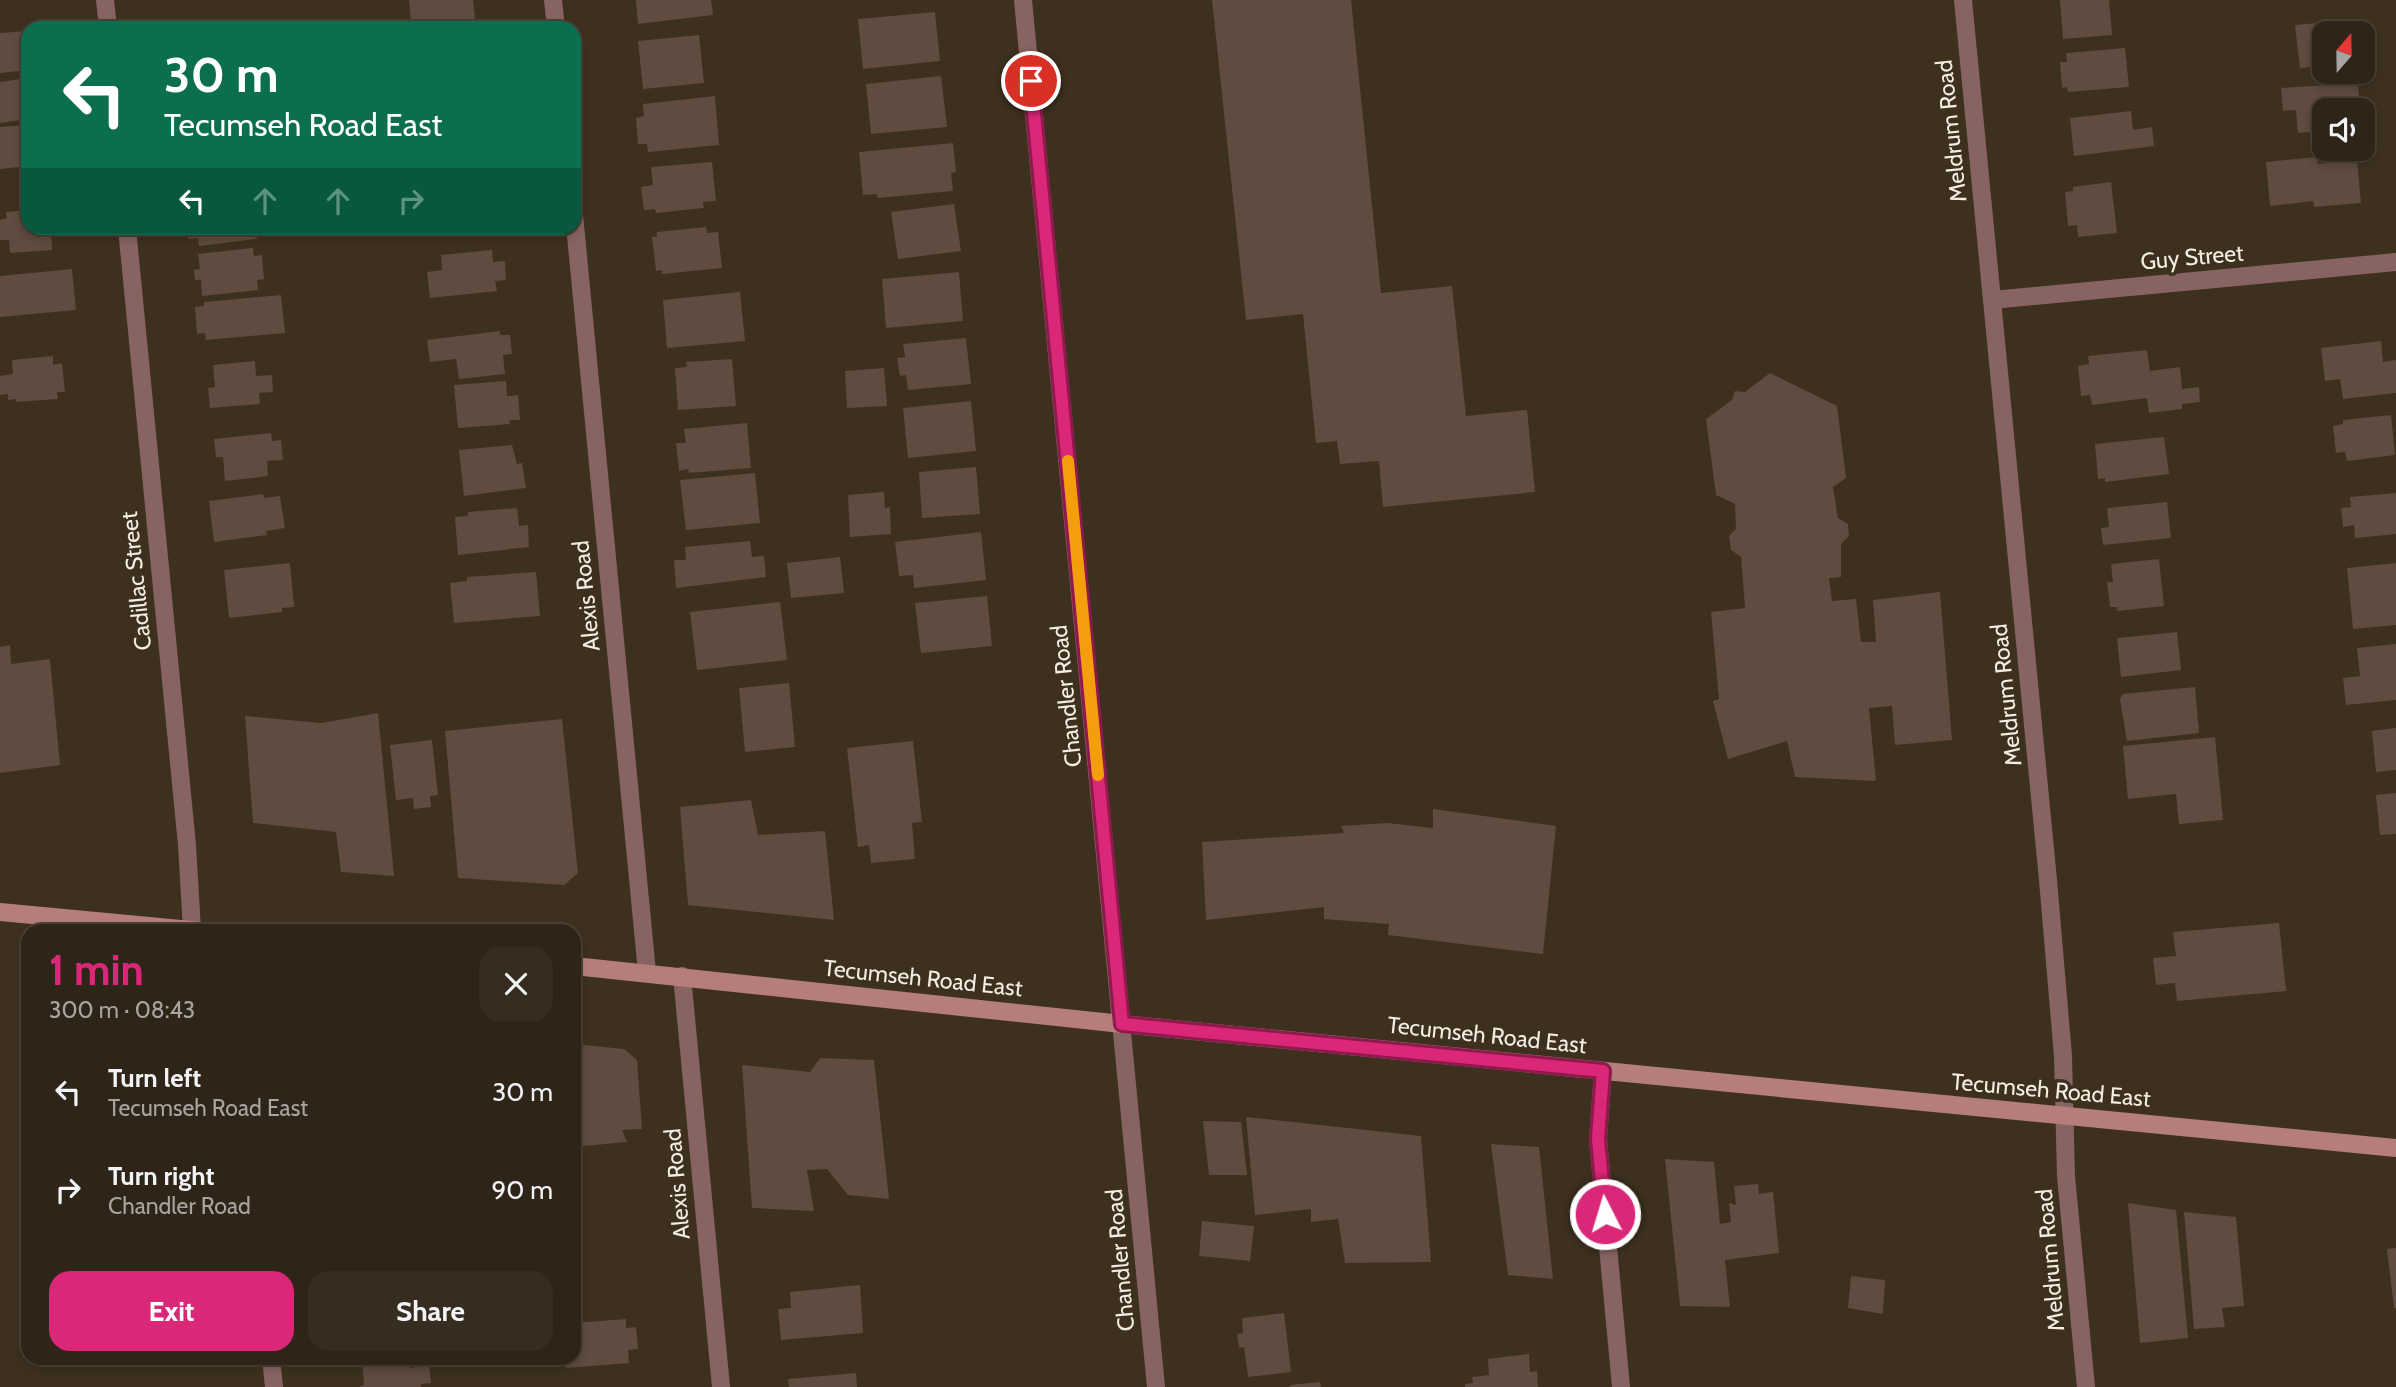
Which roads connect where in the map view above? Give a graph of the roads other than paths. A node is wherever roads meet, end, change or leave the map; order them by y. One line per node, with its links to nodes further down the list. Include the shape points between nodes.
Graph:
1 (105, 0): 5 (street)
2 (553, 0): 6 (street)
3 (1023, 0): 17 (street, Chandler Road)
4 (1963, 0): 10 (street, Meldrum Road)
5 (107, 21)
6 (555, 21)
7 (128, 235): 13 (street, Cadillac Street)
8 (576, 235): 15 (street, Alexis Road)
9 (2396, 262): 10 (street, Guy Street)
10 (1992, 300): 19 (street, Meldrum Road, via 2047,866)
11 (0, 912): 12 (main road)
12 (128, 924)
13 (192, 924)
14 (581, 966): 15 (main road, Tecumseh Road East)
15 (647, 972): 16 (main road, Tecumseh Road East)
16 (682, 976): 17 (main road, Tecumseh Road East); 23 (street, Alexis Road)
17 (1122, 1024): 18 (main road, Tecumseh Road East); 24 (street, Chandler Road)
18 (1603, 1071): 19 (main road, Tecumseh Road East); 25 (street, via 1598,1139)
19 (2065, 1116): 20 (main road, Tecumseh Road East); 26 (street, Meldrum Road, via 2066,1176)
20 (2396, 1148)
21 (272, 1365): 22 (street)
22 (274, 1387)
23 (721, 1387)
24 (1156, 1387)
25 (1621, 1387)
26 (2086, 1387)

